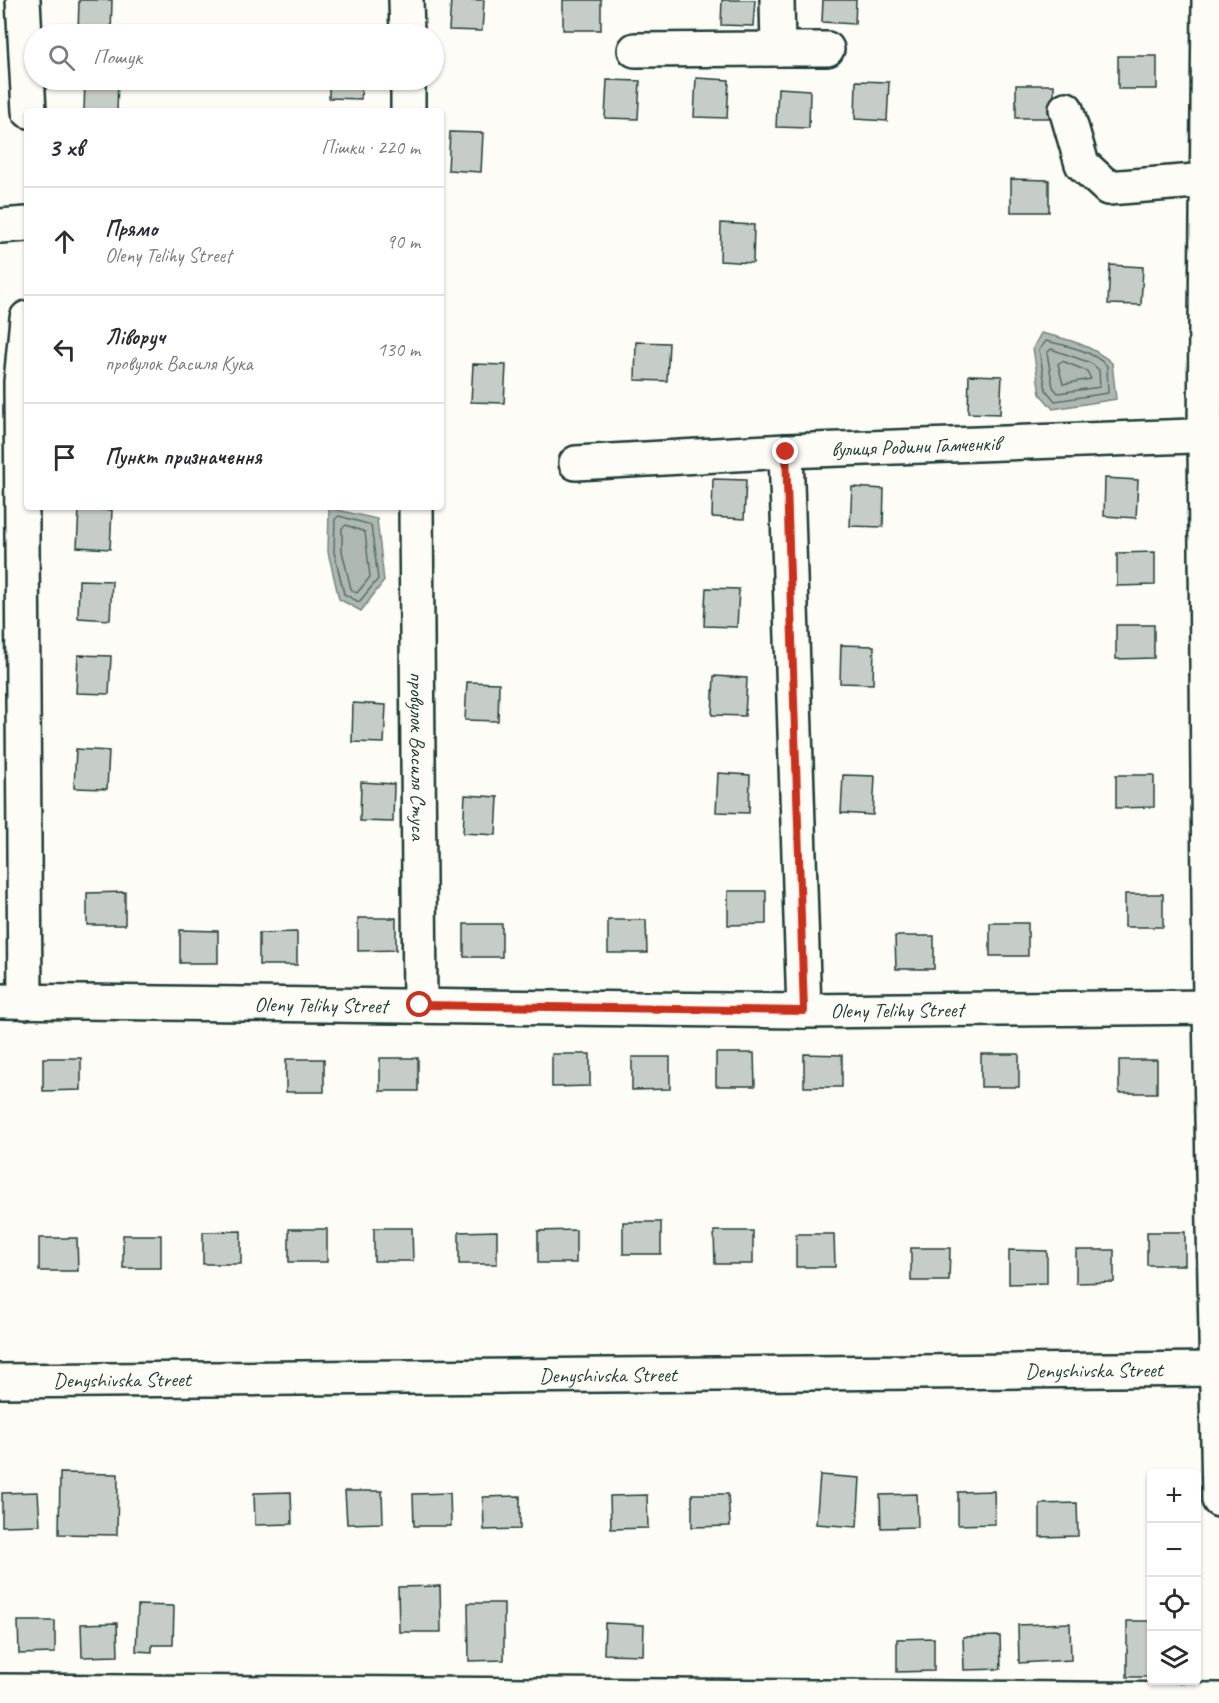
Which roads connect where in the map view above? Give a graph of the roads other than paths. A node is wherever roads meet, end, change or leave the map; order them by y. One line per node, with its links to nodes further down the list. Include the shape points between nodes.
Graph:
1 (23, 0): 5 (street)
2 (406, 0): 6 (street)
3 (777, 0): 7 (street)
4 (1209, 0): 15 (street)
5 (24, 24)
6 (407, 24)
7 (778, 49): 8 (street); 9 (street)
8 (635, 50)
9 (827, 50)
10 (28, 90): 12 (street)
11 (408, 90): 13 (street)
12 (29, 108)
13 (408, 108)
14 (1066, 109): 15 (street, via 1082,164 1108,188)
15 (1208, 180): 19 (street)
16 (24, 224): 17 (street)
17 (0, 226)
18 (24, 350): 24 (street)
19 (1212, 435): 20 (street, вулиця Родини Гамченків); 23 (street)
20 (786, 452): 21 (street, вулиця Родини Гамченків); 27 (street)
21 (576, 463)
22 (416, 510): 25 (street, провулок Василя Стуса)
23 (1213, 735): 26 (street)
24 (13, 1002): 25 (street, Oleny Telihy Street)
25 (420, 1005): 27 (street, Oleny Telihy Street)
26 (1215, 1007): 27 (street, Oleny Telihy Street); 28 (street)
27 (804, 1011)
28 (1218, 1369): 29 (street, Denyshivska Street); 30 (street)
29 (0, 1380)
30 (1219, 1500)
31 (0, 1691): 32 (street)
32 (1219, 1700)

